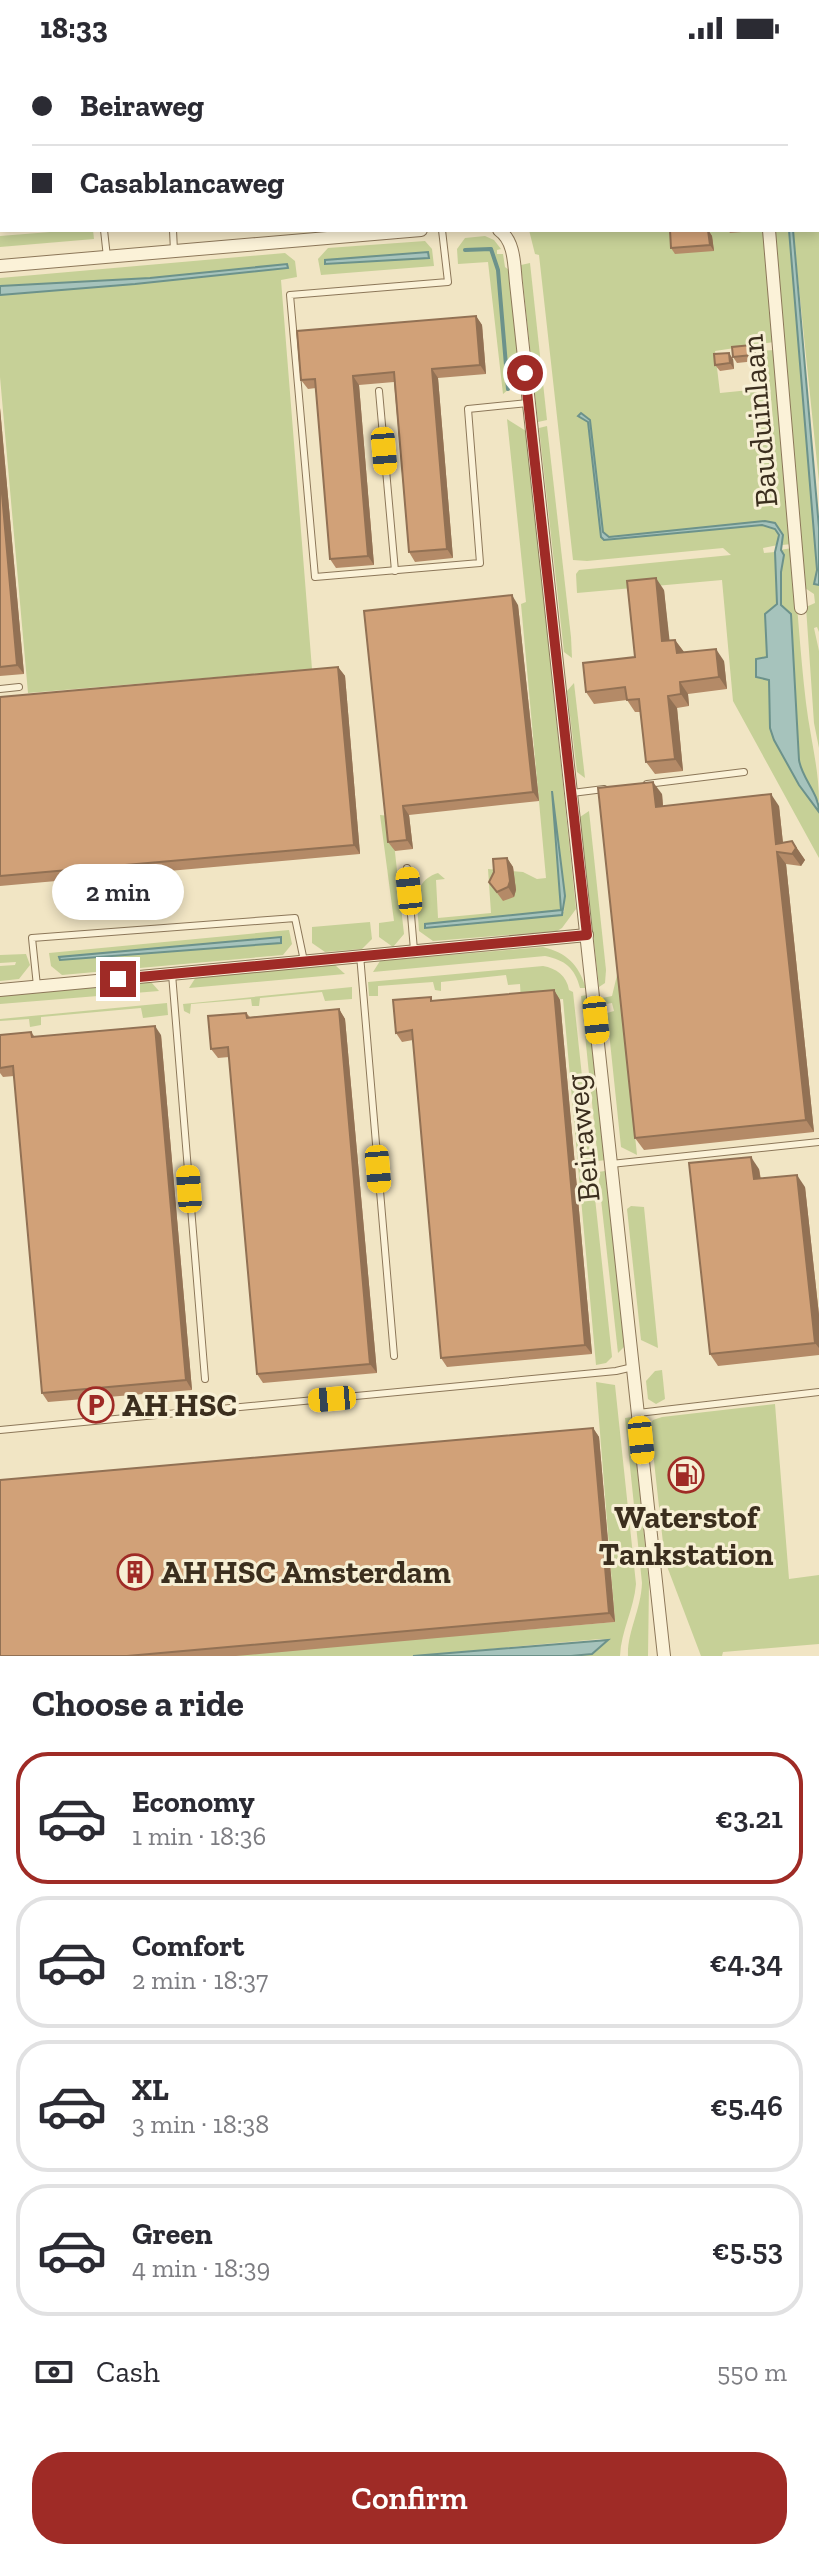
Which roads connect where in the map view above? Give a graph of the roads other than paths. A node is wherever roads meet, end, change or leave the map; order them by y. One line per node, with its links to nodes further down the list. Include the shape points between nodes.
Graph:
1 (104, 232): 8 (lane)
2 (173, 232): 7 (lane)
3 (397, 232): 7 (street)
4 (442, 232): 12 (lane, via 448,282 290,295 315,577)
5 (502, 232): 11 (street, Beiraweg, via 511,244)
6 (769, 232): 13 (street, Bauduinlaan)
7 (174, 251): 8 (street)
8 (107, 257): 9 (street)
9 (0, 266)
10 (379, 391): 12 (lane)
11 (528, 403): 12 (lane, via 468,409 480,563); 19 (street, Beiraweg)
12 (395, 571)
13 (801, 608)
14 (19, 687): 15 (lane)
15 (0, 689)
16 (744, 772): 17 (lane)
17 (641, 785)
18 (612, 788): 19 (lane)
19 (572, 793): 21 (street, Beiraweg)
20 (407, 868): 22 (lane)
21 (587, 935): 22 (street); 29 (street, Beiraweg)
22 (414, 950): 23 (street)
23 (360, 955): 24 (street); 30 (lane)
24 (304, 961): 25 (street); 26 (lane, via 295,918 32,938)
25 (172, 974): 26 (street); 32 (lane)
26 (37, 987): 27 (street)
27 (0, 990)
28 (819, 1142): 29 (lane)
29 (611, 1164): 31 (street, Beiraweg)
30 (394, 1356)
31 (633, 1367): 34 (street, Beiraweg); 35 (lane)
32 (205, 1379)
33 (819, 1392): 34 (lane)
34 (638, 1413): 36 (street, Beiraweg)
35 (0, 1430)
36 (664, 1656)

